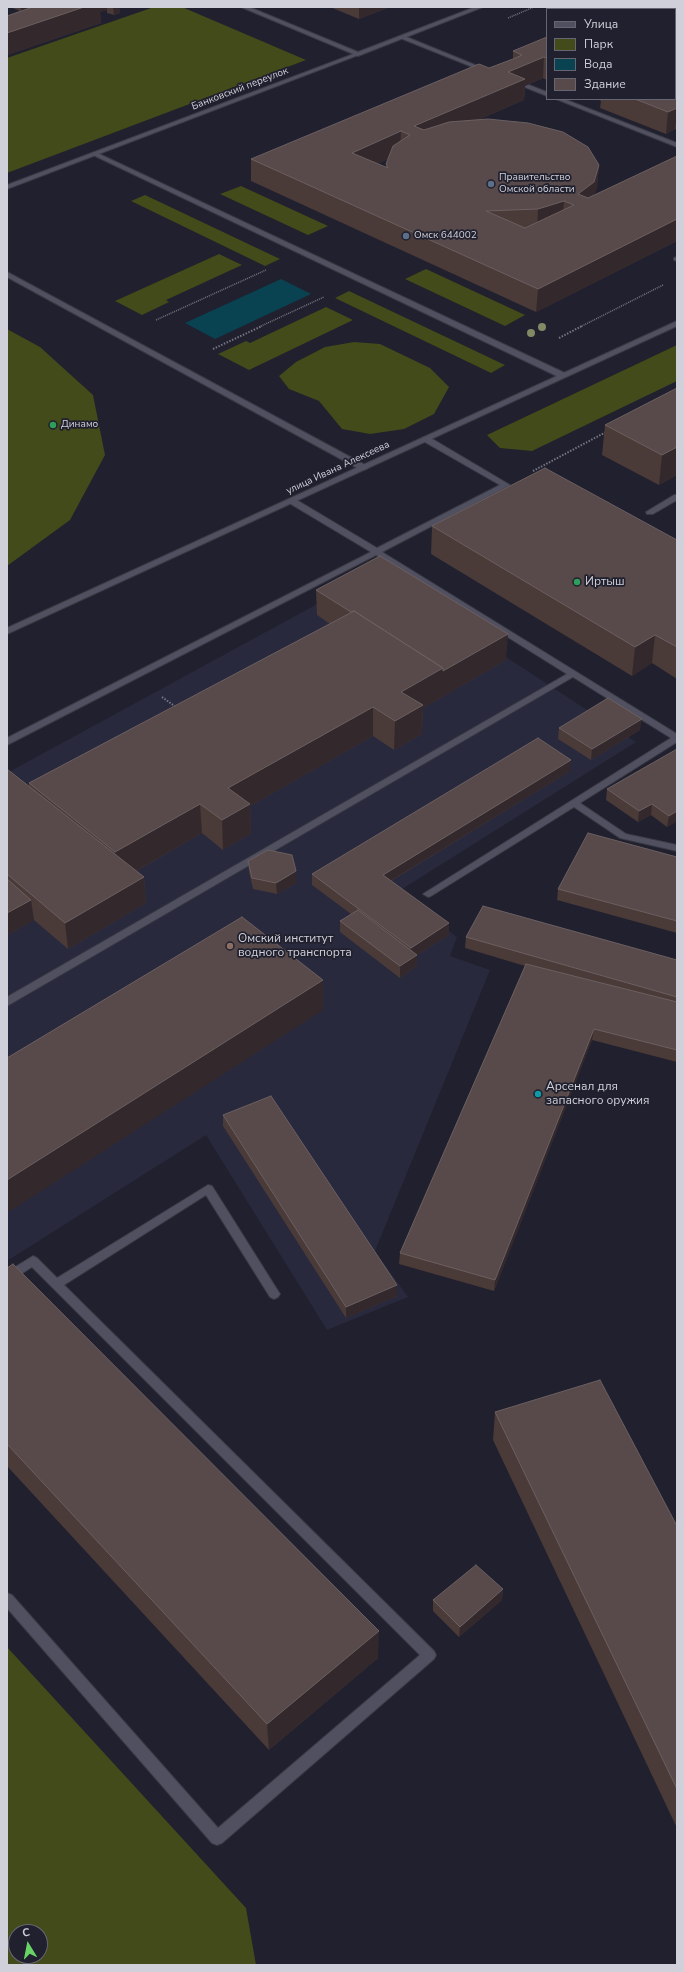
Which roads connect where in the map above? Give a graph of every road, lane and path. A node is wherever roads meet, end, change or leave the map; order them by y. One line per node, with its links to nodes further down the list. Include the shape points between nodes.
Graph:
1 (244, 7): 4 (street)
2 (480, 7): 3 (street, Банковский переулок)
3 (402, 37): 4 (street, Банковский переулок); 5 (street)
4 (358, 54): 10 (street, Банковский переулок)
5 (497, 74)
6 (504, 77): 7 (street)
7 (546, 94)
8 (563, 100): 9 (street)
9 (677, 145)
10 (95, 154): 11 (street, Банковский переулок); 12 (street)
11 (7, 187)
12 (304, 253): 14 (street); 17 (path)
13 (7, 274): 17 (street)
14 (360, 280): 18 (street); 19 (path)
15 (662, 287): 18 (path)
16 (677, 323): 20 (street, улица Ивана Алексеева)
17 (121, 336): 19 (street)
18 (523, 356): 20 (street)
19 (177, 366): 24 (street)
20 (564, 376): 22 (street, улица Ивана Алексеева)
21 (610, 430): 23 (path)
22 (426, 439): 24 (street, улица Ивана Алексеева); 28 (street, via 506,485)
23 (549, 462)
24 (364, 468): 26 (street, улица Ивана Алексеева)
25 (677, 497): 27 (street)
26 (292, 501): 28 (street); 29 (street, улица Ивана Алексеева)
27 (650, 512)
28 (377, 552): 30 (street); 34 (street)
29 (7, 631)
30 (573, 674): 33 (street); 38 (street)
31 (166, 699): 32 (path)
32 (182, 711)
33 (677, 738): 35 (street)
34 (7, 742)
35 (574, 803): 36 (street, via 623,836); 37 (street)
36 (677, 848)
37 (428, 894)
38 (7, 1002)
39 (7, 1278): 40 (street, via 33,1261)
40 (56, 1284): 41 (street, via 208,1189); 42 (street, via 429,1655 217,1838)
41 (274, 1294)
42 (7, 1599)

